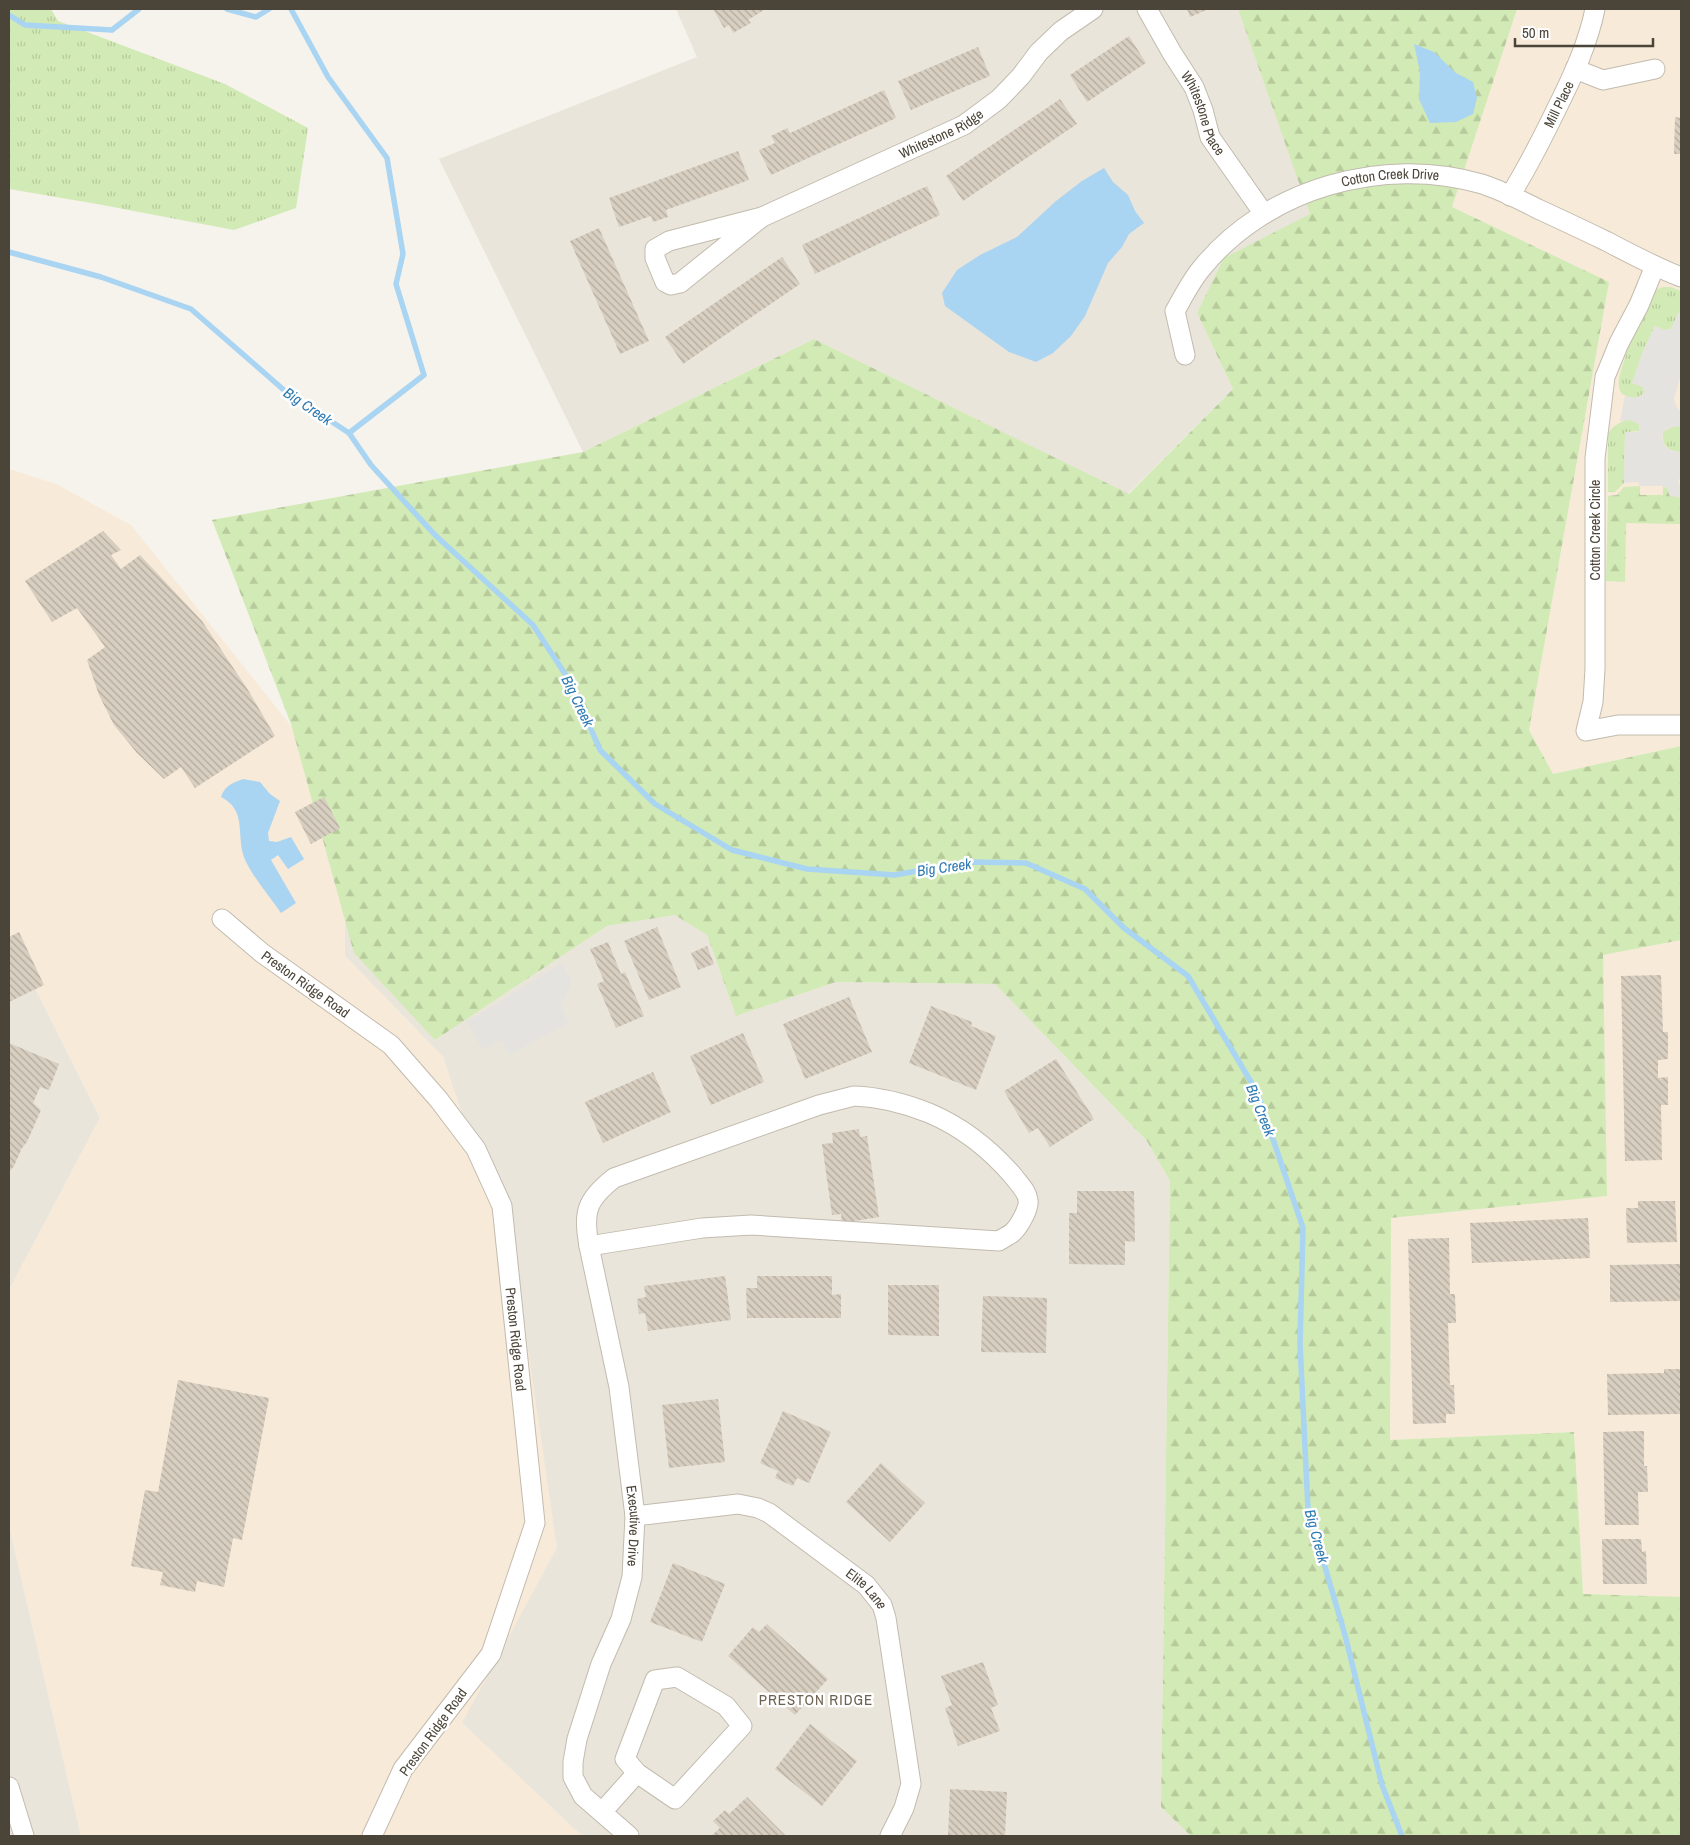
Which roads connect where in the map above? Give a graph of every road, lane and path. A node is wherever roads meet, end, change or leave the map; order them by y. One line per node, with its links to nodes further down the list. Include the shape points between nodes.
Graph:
1 (1092, 9): 8 (street, Whitestone Ridge, via 1061,31 998,99 964,125)
2 (1147, 9): 7 (street, Whitestone Place, via 1194,87 1210,137)
3 (1595, 9): 4 (street, Mill Place)
4 (1575, 69): 5 (street, via 1603,80); 6 (street, Mill Place)
5 (1655, 69)
6 (1510, 196): 7 (street, Cotton Creek Drive, via 1460,179 1409,173 1329,185 1304,193); 9 (street, Cotton Creek Drive)
7 (1264, 214): 11 (street, Cotton Creek Drive, via 1239,232 1200,270 1175,311)
8 (762, 217): 8 (street, Whitestone Ridge, via 669,241 655,249 655,258 665,282 671,285 680,283)
9 (1655, 266): 10 (street, Cotton Creek Drive); 12 (street, Cotton Creek Circle, via 1605,377 1595,458 1595,670 1593,702 1586,731 1618,725)
10 (1681, 277)
11 (1185, 355)
12 (1681, 725)
13 (222, 920): 20 (street, Preston Ridge Road, via 262,953 391,1044 440,1100 476,1149 502,1206 535,1523 491,1654 403,1769)
14 (589, 1246): 14 (street, Executive Drive, via 585,1227 588,1208 598,1190 614,1178 818,1105 854,1096 902,1103 955,1126 1001,1162 1023,1187 1029,1200 1027,1210 1013,1233 999,1241 751,1225 702,1228); 15 (street, Executive Drive, via 619,1387)
15 (635, 1516): 18 (street, Executive Drive, via 632,1576 621,1619 601,1664 577,1739 573,1762 574,1777 583,1796); 22 (street, Elite Lane, via 738,1504 758,1508 866,1585 882,1605 911,1784)
16 (636, 1773): 16 (street, via 625,1759 655,1680 676,1677 726,1706 742,1726 675,1799); 18 (street)
17 (9, 1787): 19 (street)
18 (602, 1812): 21 (street, Executive Drive)
19 (24, 1836)
20 (372, 1836)
21 (629, 1836)
22 (890, 1836)

